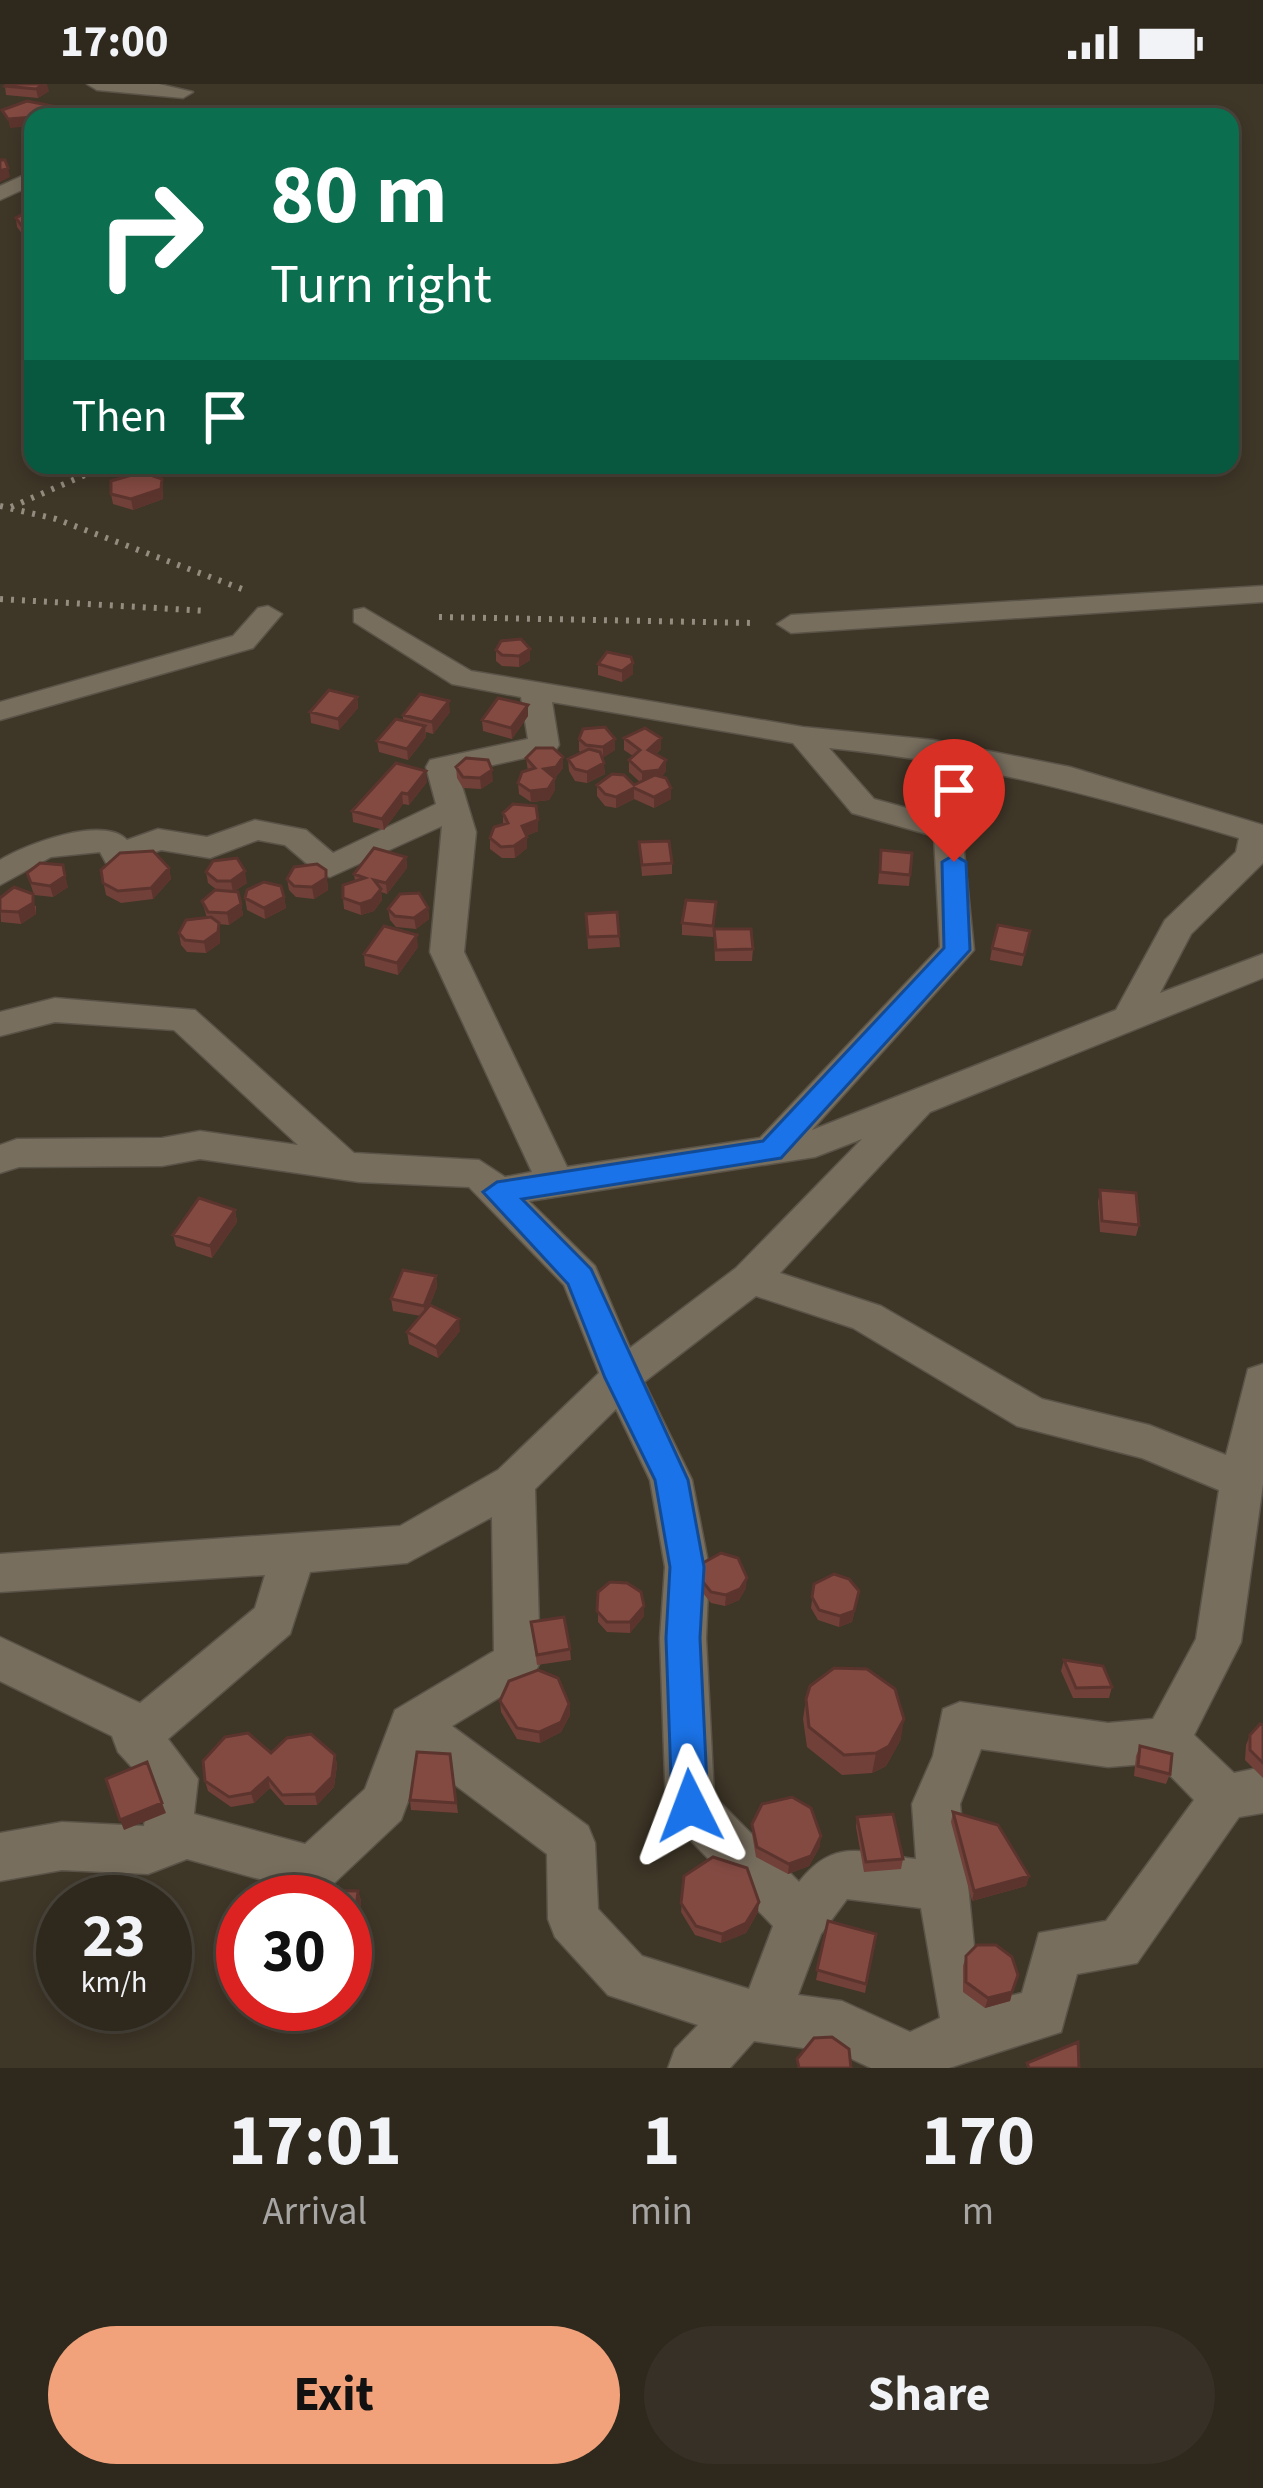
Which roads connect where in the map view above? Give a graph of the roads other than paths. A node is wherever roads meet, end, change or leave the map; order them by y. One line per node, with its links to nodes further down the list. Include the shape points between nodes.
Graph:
1 (97, 84): 3 (street)
2 (204, 84): 3 (street)
3 (183, 92): 4 (street)
4 (155, 106)
5 (1263, 594): 8 (street)
6 (262, 604): 10 (street, via 243,642)
7 (364, 616): 9 (street, via 462,678)
8 (791, 624)
9 (535, 690): 11 (street); 12 (street, via 544,745 441,766)
10 (0, 711)
11 (803, 736): 13 (street, via 933,748 1059,774); 19 (street, via 863,806 950,830 957,950)
12 (452, 809): 14 (street, via 330,867 295,837 255,830 210,848 158,839 118,856 112,841 43,848); 22 (street, via 460,832 447,952)
13 (1260, 834): 16 (street, via 1252,855 1177,928)
14 (0, 875)
15 (1263, 965): 16 (street)
16 (1129, 1018): 18 (street)
17 (0, 1024): 21 (street, via 56,1010 183,1019)
18 (922, 1100): 19 (street, via 815,1143); 24 (street)
19 (771, 1150): 22 (street)
20 (0, 1159): 21 (street, via 200,1145)
21 (344, 1166): 23 (street, via 479,1174)
22 (556, 1183): 23 (street)
23 (497, 1192): 25 (street, via 580,1277)
24 (750, 1279): 25 (street); 27 (street, via 867,1317 1032,1414 1149,1442)
25 (621, 1378): 28 (street); 39 (street, via 671,1480 687,1567 690,1806)
26 (1263, 1381): 27 (street)
27 (1242, 1480): 34 (street, via 1218,1642)
28 (513, 1483): 29 (street, via 407,1544); 32 (street, via 517,1662)
29 (293, 1554): 30 (street); 33 (street, via 274,1619)
30 (0, 1574)
31 (0, 1658): 33 (street)
32 (412, 1725): 36 (street, via 384,1804 313,1870 187,1837); 40 (street, via 571,1843 573,1918 626,1977)
33 (145, 1729): 36 (street, via 135,1737 174,1779)
34 (1167, 1740): 35 (street); 38 (street, via 1108,1745 960,1724 957,1756 936,1804)
35 (1244, 1793): 41 (street, via 1119,1945 1058,1952 1043,2014)
36 (166, 1844): 37 (street, via 62,1846)
37 (0, 1857)
38 (944, 1887): 39 (street, via 836,1874); 41 (street)
39 (801, 1919): 40 (street)
40 (755, 2015): 41 (street, via 842,2027 910,2059); 42 (street)
41 (970, 2032)
42 (694, 2068)

